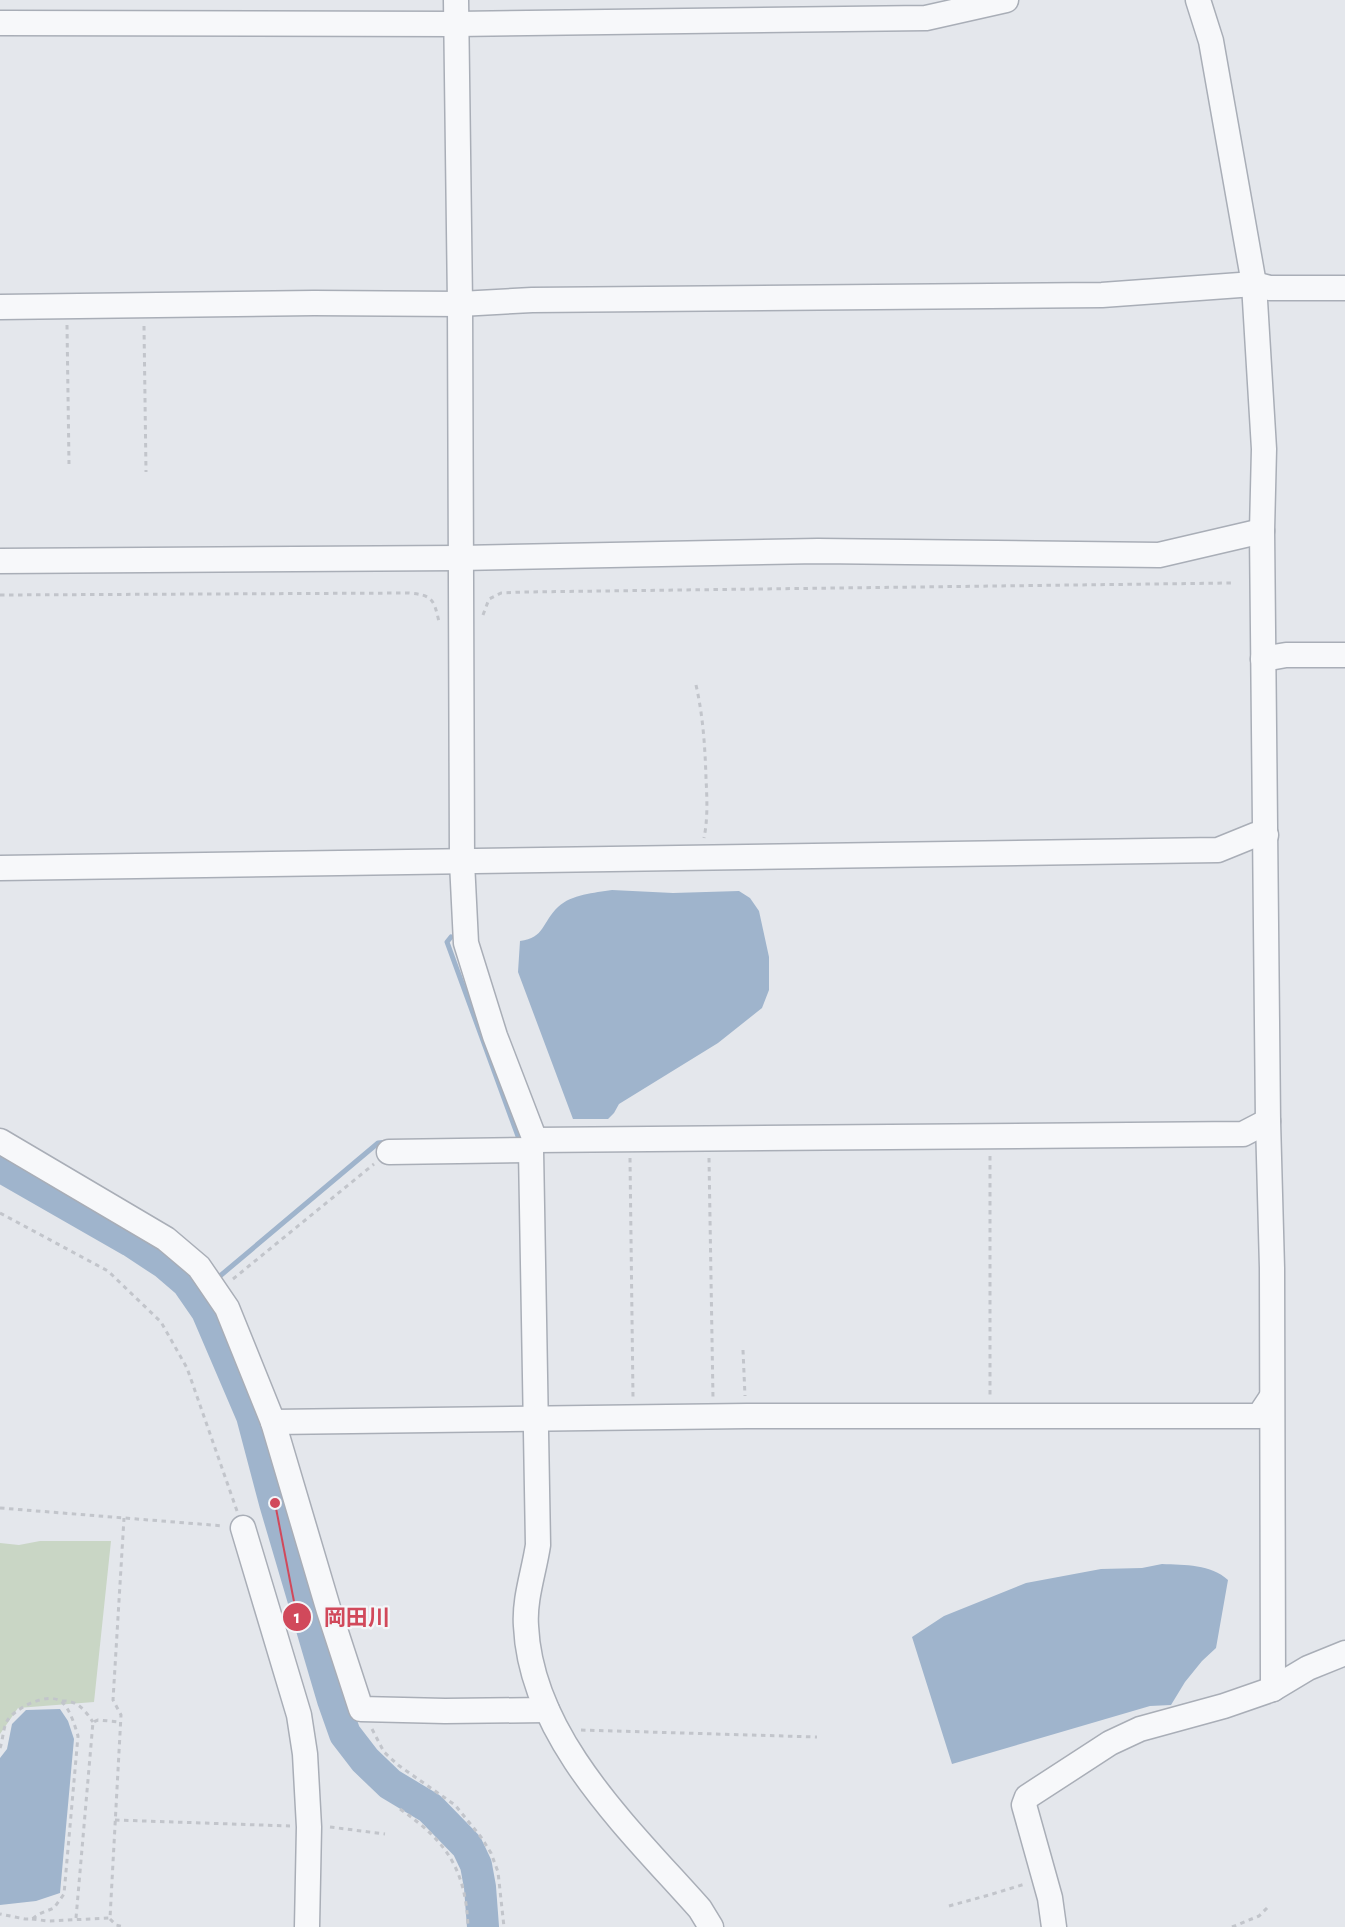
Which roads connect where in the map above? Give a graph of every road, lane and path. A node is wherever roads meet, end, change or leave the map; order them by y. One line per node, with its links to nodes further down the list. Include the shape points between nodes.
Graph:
1 (1006, 0): 3 (street, via 926,18)
2 (1198, 0): 5 (street, via 1211,41)
3 (456, 12): 4 (street); 7 (street)
4 (0, 23)
5 (1254, 284): 6 (street, via 1270,288); 7 (street, via 1102,295); 13 (street, via 1264,449)
6 (1345, 288)
7 (460, 304): 8 (street); 14 (street)
8 (144, 305): 9 (street); 12 (path)
9 (66, 306): 10 (street); 11 (path)
10 (0, 307)
11 (69, 464)
12 (146, 472)
13 (1262, 531): 14 (street, via 1159,555 818,551); 21 (street)
14 (460, 558): 15 (street); 25 (street)
15 (0, 561)
16 (1231, 583): 18 (path, via 501,593 489,599)
17 (0, 595): 19 (path, via 424,594 432,600)
18 (482, 616)
19 (440, 627)
20 (1345, 656): 21 (street)
21 (1263, 658): 23 (street)
22 (696, 685): 24 (path, via 705,739 707,802)
23 (1266, 835): 24 (street, via 1255,835 1218,850); 27 (street)
24 (699, 859): 25 (street)
25 (462, 862): 26 (street); 32 (street, via 466,944)
26 (0, 868)
27 (1268, 1121): 28 (street, via 1244,1134); 37 (street)
28 (990, 1136): 30 (street); 38 (path)
29 (629, 1138): 30 (street); 32 (street); 41 (path)
30 (709, 1138): 39 (path)
31 (0, 1141): 35 (street, via 165,1239 199,1266)
32 (533, 1145): 33 (street); 42 (street)
33 (389, 1152): 35 (path)
34 (1, 1215): 46 (path, via 108,1271 160,1322 187,1368)
35 (217, 1293): 43 (street, via 227,1308)
36 (743, 1350): 40 (path)
37 (1271, 1398): 38 (street, via 1259,1416); 48 (street)
38 (991, 1415): 40 (street)
39 (713, 1416): 40 (street); 41 (street)
40 (747, 1416)
41 (634, 1417): 42 (street)
42 (535, 1418): 43 (street); 51 (street, via 538,1545 526,1624 528,1655)
43 (273, 1422): 50 (street)
44 (0, 1508): 45 (path)
45 (124, 1518): 46 (path); 53 (path, via 113,1700 121,1715)
46 (243, 1528): 59 (street, via 299,1715)
47 (1345, 1653): 48 (street, via 1308,1668)
48 (1273, 1689): 61 (street, via 1140,1729 1110,1743 1027,1797 1024,1805)
49 (61, 1702): 52 (path, via 81,1707); 56 (path, via 34,1701 19,1709 8,1719); 67 (path, via 78,1736 64,1894 54,1908)
50 (361, 1709): 51 (street); 71 (path, via 384,1752 455,1805 481,1837 498,1872)
51 (547, 1710): 54 (street)
52 (93, 1722): 53 (path); 65 (path)
53 (120, 1722): 58 (path)
54 (560, 1735): 55 (path, via 574,1730); 72 (street, via 616,1813 700,1909)
55 (817, 1737)
56 (0, 1748)
57 (400, 1809): 70 (path, via 434,1836 456,1866)
58 (115, 1820): 59 (path); 66 (path)
59 (309, 1827): 60 (path); 69 (street)
60 (385, 1834)
61 (1045, 1879): 63 (path); 73 (street)
62 (1270, 1905): 74 (path, via 1259,1916)
63 (949, 1906)
64 (0, 1914): 67 (path)
65 (76, 1918): 66 (path); 67 (path)
66 (110, 1918): 68 (path)
67 (32, 1919)
68 (123, 1927)
69 (308, 1927)
70 (468, 1927)
71 (504, 1927)
72 (711, 1927)
73 (1054, 1927)
74 (1232, 1927)

